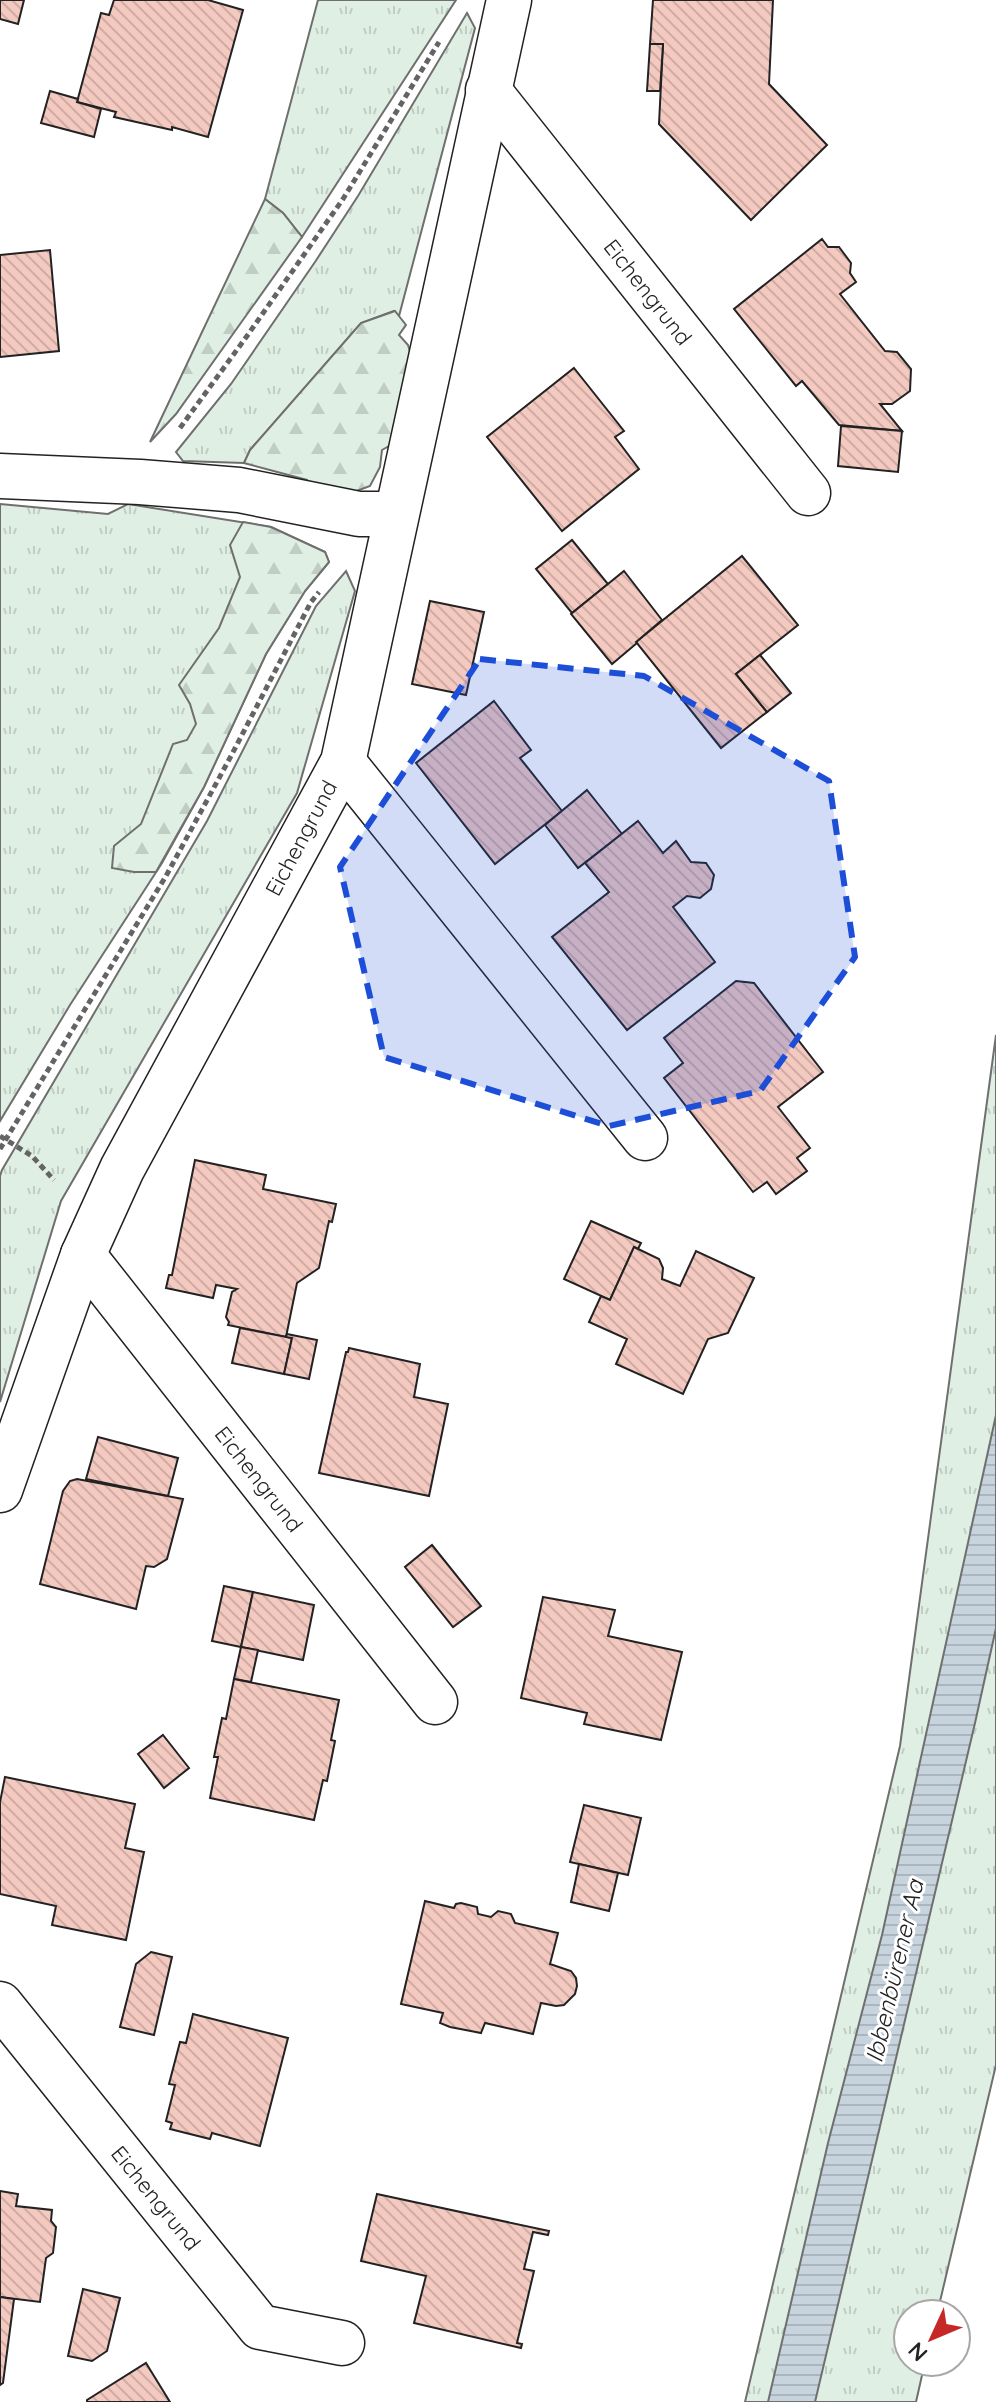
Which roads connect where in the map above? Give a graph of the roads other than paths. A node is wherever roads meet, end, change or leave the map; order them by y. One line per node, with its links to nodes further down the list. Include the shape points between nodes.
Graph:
1 (509, 0): 2 (street, Eichengrund)
2 (488, 90): 4 (street, Eichengrund); 5 (street, Eichengrund)
3 (0, 476): 5 (street, via 239,490 359,514)
4 (808, 493)
5 (396, 514): 6 (street, Eichengrund)
6 (343, 762): 7 (street, Eichengrund); 8 (street, Eichengrund, via 122,1169)
7 (645, 1138)
8 (83, 1255): 9 (street, Eichengrund); 10 (street, Eichengrund)
9 (0, 1490)
10 (435, 1702)
11 (0, 2004): 12 (street, Eichengrund, via 260,2327)
12 (342, 2343)

